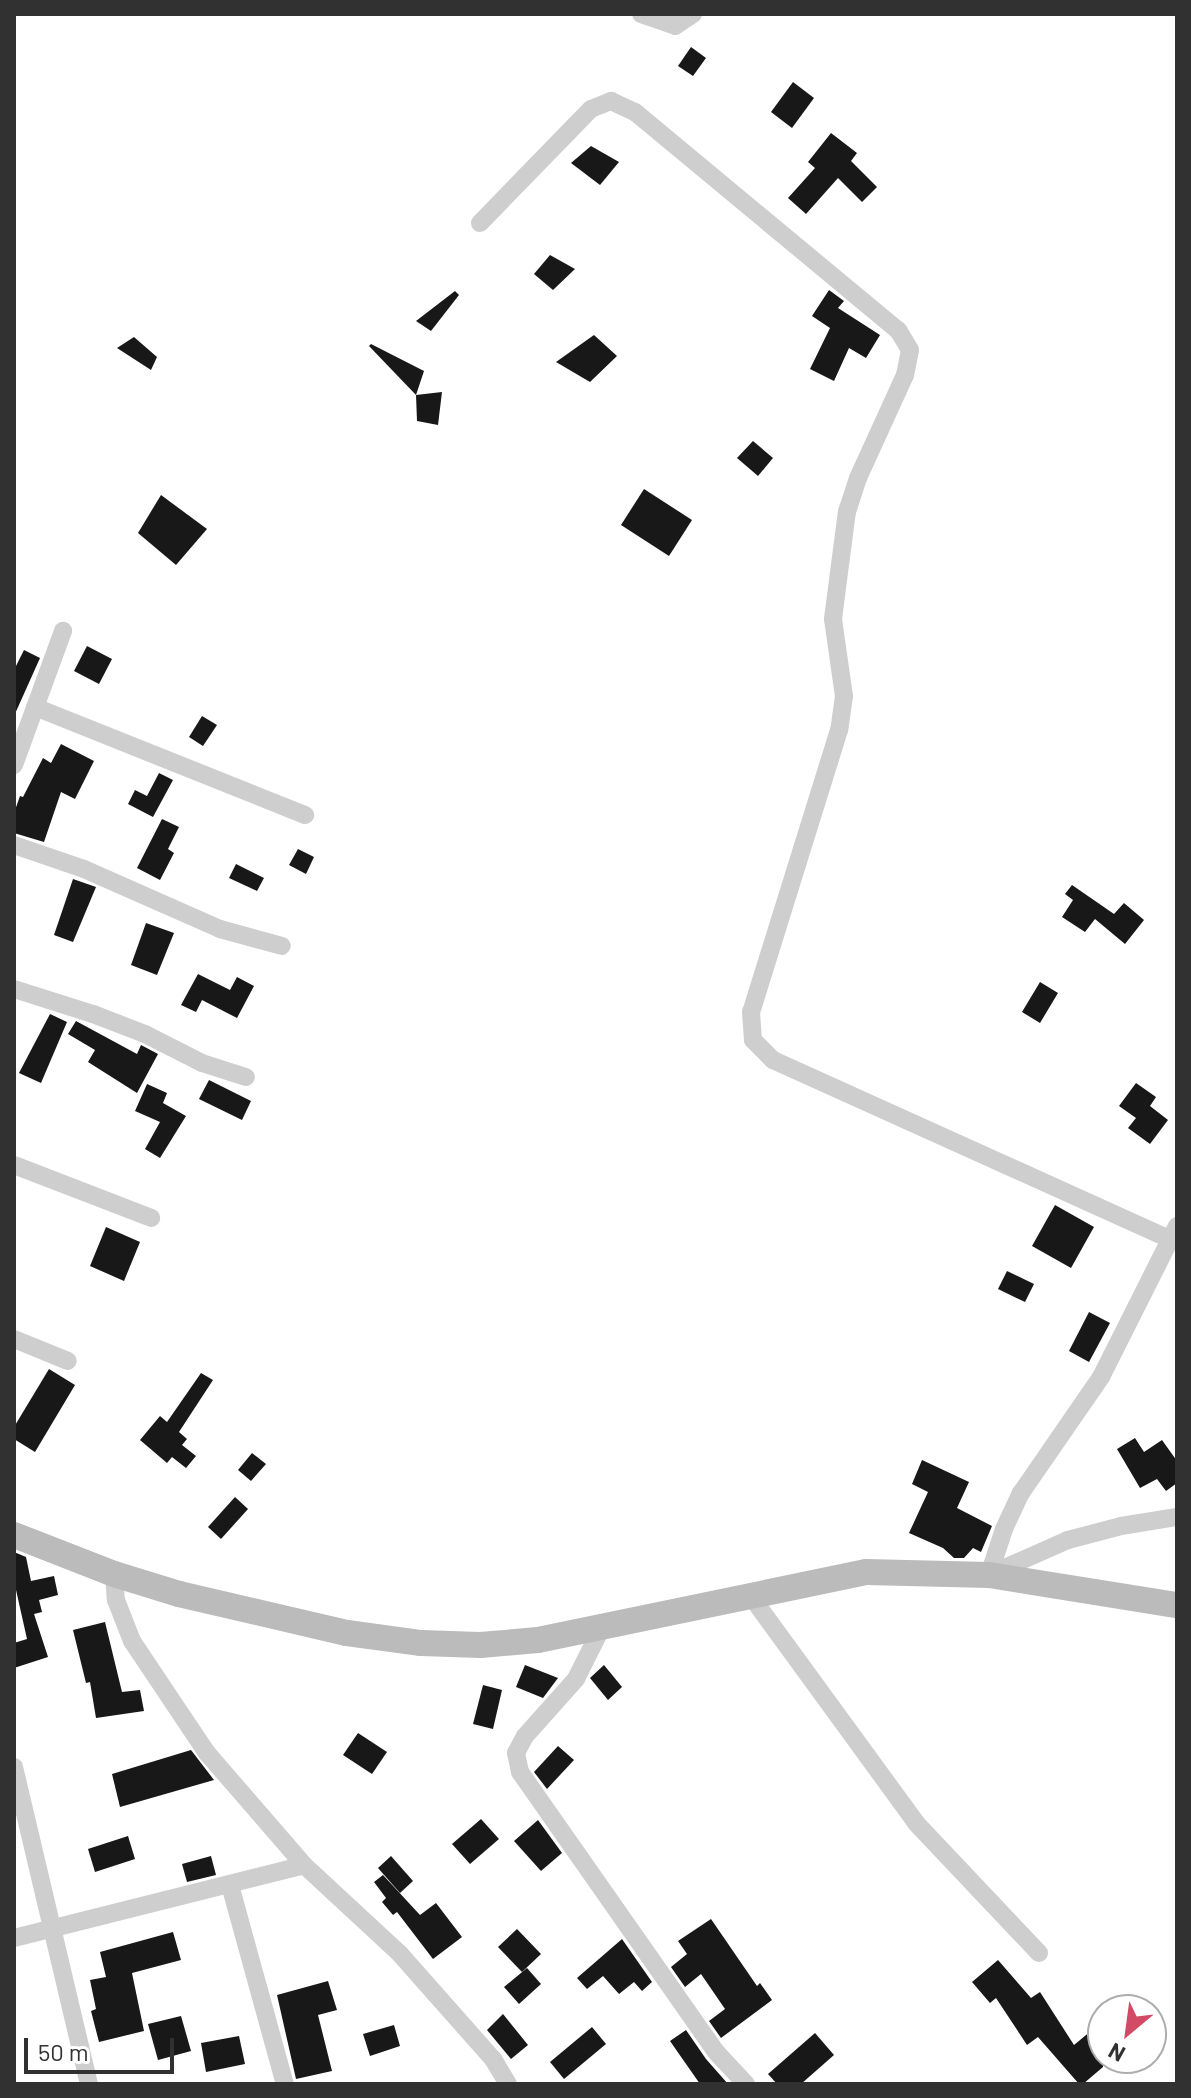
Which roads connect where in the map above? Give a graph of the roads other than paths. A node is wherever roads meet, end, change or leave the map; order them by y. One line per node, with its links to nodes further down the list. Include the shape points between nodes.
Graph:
1 (641, 14): 2 (street, via 675,26)
2 (693, 14)
3 (480, 223): 14 (street, via 591,109 611,101 635,112 898,330 910,350 905,375 847,511 833,619 844,696 839,730 751,1012 753,1040 773,1060)
4 (63, 631): 5 (street)
5 (35, 707): 6 (street); 7 (street)
6 (14, 765)
7 (305, 815)
8 (14, 845): 9 (street, via 84,869 220,929)
9 (282, 946)
10 (14, 989): 11 (street, via 93,1014)
11 (246, 1077)
12 (14, 1165): 13 (street)
13 (151, 1218)
14 (1174, 1233): 20 (street, via 1101,1377 1021,1493)
15 (14, 1339): 16 (street)
16 (68, 1361)
17 (1177, 1517): 20 (street, via 1068,1540)
18 (14, 1535): 19 (street)
19 (114, 1574): 23 (street, via 258,1614 421,1643 480,1645); 25 (street, via 116,1600 132,1641 207,1753)
20 (989, 1575): 21 (street, via 866,1572); 22 (street)
21 (750, 1595): 23 (street); 29 (street, via 916,1823)
22 (1177, 1605)
23 (601, 1629): 33 (street, via 576,1679 525,1736 516,1753 520,1772 716,2052)
24 (14, 1767): 27 (street)
25 (304, 1865): 26 (street); 32 (street, via 400,1954 493,2059)
26 (230, 1885): 27 (street); 31 (street)
27 (54, 1928): 28 (street); 30 (street)
28 (14, 1938)
29 (1039, 1953)
30 (89, 2084)
31 (285, 2084)
32 (508, 2084)
33 (746, 2084)

